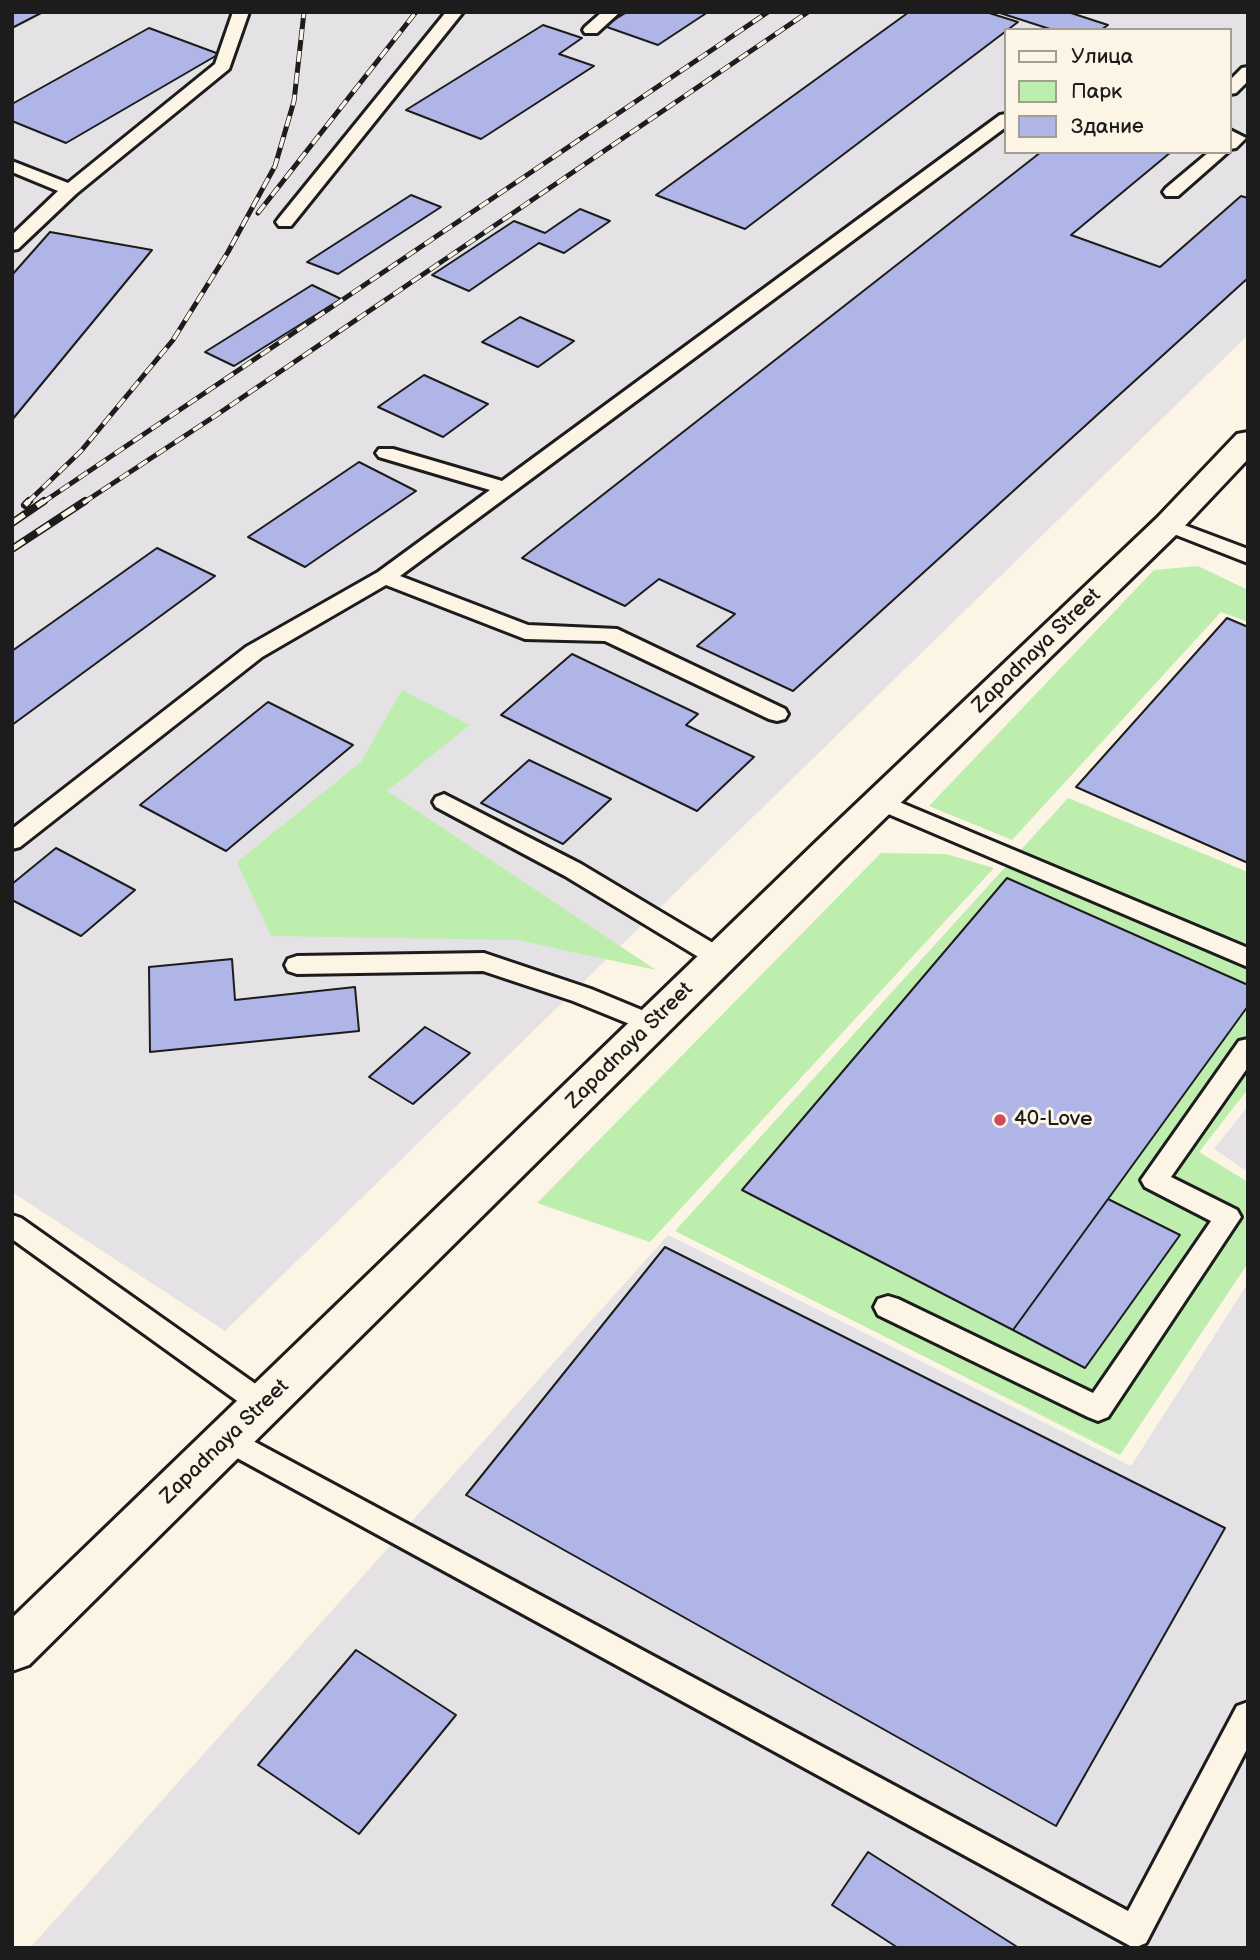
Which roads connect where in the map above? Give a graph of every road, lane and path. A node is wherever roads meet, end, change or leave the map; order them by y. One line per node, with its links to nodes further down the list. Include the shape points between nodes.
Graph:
1 (241, 12): 10 (lane, via 223,66)
2 (455, 12): 12 (lane)
3 (612, 12): 4 (lane)
4 (591, 30)
5 (1248, 72): 6 (lane)
6 (1232, 87)
7 (1004, 120): 16 (lane)
8 (1218, 154): 11 (lane)
9 (12, 166): 10 (lane)
10 (69, 190): 13 (lane)
11 (1172, 192)
12 (285, 222)
13 (12, 245)
14 (1244, 452): 17 (street, Zapadnaya Street)
15 (386, 453): 16 (lane)
16 (505, 488): 19 (lane)
17 (1168, 525): 18 (lane); 22 (street, Zapadnaya Street)
18 (1248, 558)
19 (385, 577): 20 (lane, via 525,632 609,634); 23 (lane, via 254,652)
20 (777, 714)
21 (444, 802): 24 (lane, via 573,870)
22 (880, 802): 24 (street, Zapadnaya Street); 25 (lane)
23 (12, 841)
24 (719, 958): 27 (street, Zapadnaya Street)
25 (1248, 958)
26 (297, 965): 27 (lane, via 484,962)
27 (652, 1024): 31 (street, Zapadnaya Street)
28 (1248, 1048): 30 (lane, via 1154,1180 1228,1217 1098,1409)
29 (12, 1225): 31 (lane)
30 (888, 1307)
31 (264, 1405): 32 (street, Zapadnaya Street)
32 (227, 1439): 33 (street, Zapadnaya Street); 34 (lane, via 1134,1932)
33 (12, 1650)
34 (1248, 1716)

